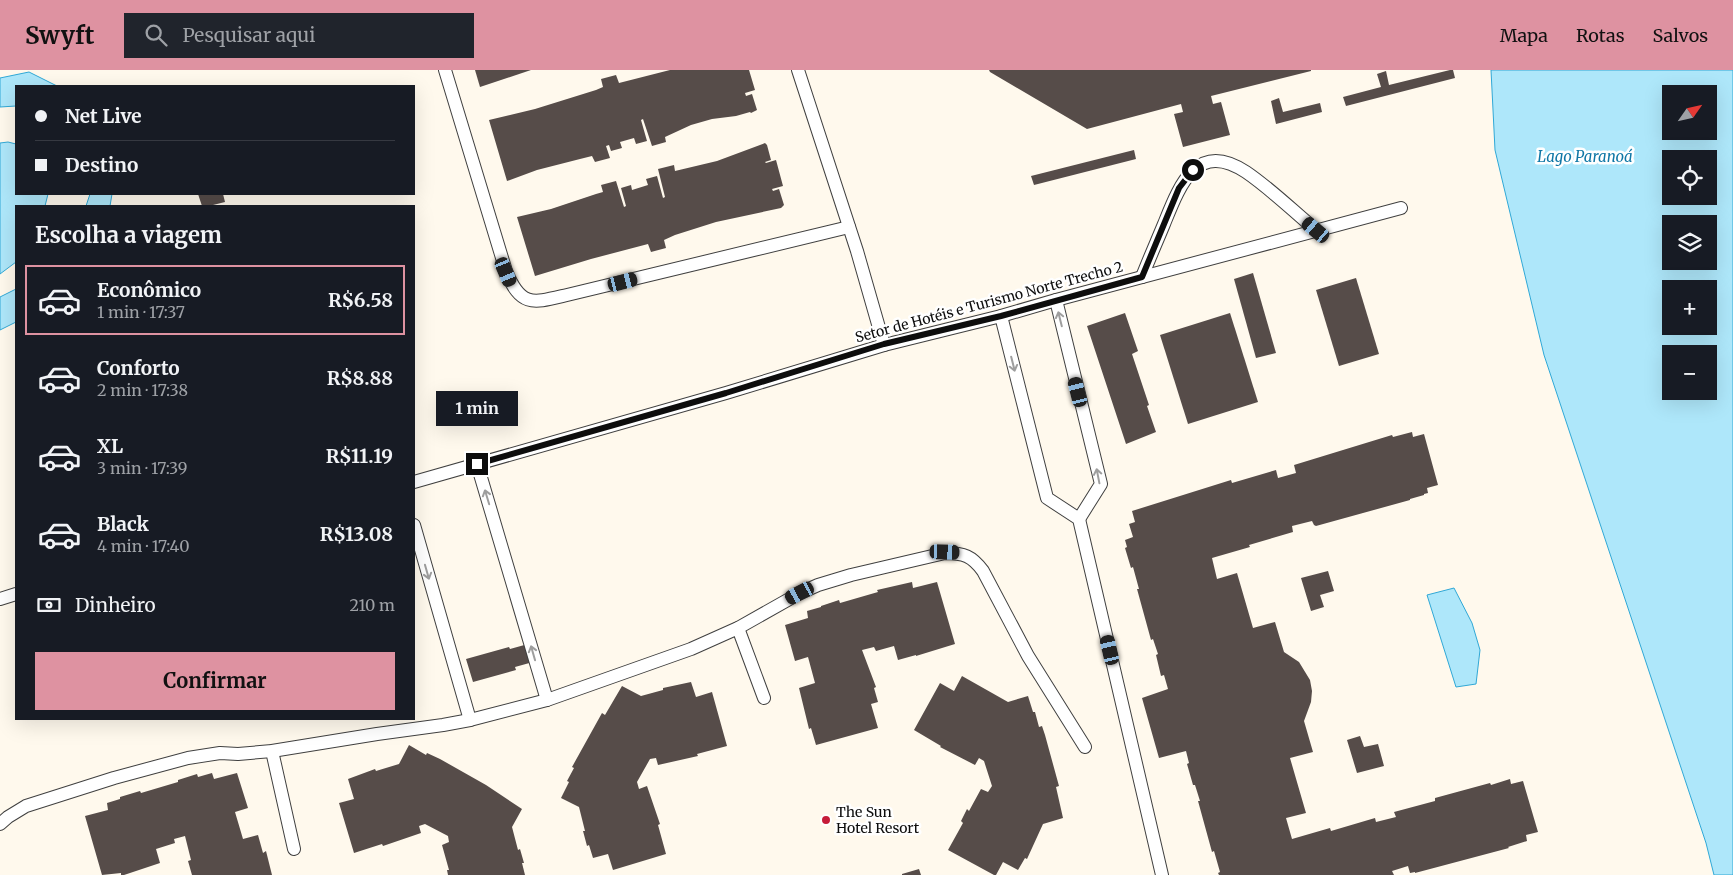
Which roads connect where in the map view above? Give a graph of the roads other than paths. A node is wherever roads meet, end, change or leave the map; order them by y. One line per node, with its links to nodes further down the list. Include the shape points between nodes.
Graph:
1 (445, 70): 4 (lane, via 506,272 523,298 536,301 558,297)
2 (798, 70): 4 (lane)
3 (1401, 208): 5 (lane, Setor de Hotéis e Turismo Norte Trecho 2)
4 (849, 227): 9 (lane)
5 (1316, 230): 6 (lane, Setor de Hotéis e Turismo Norte Trecho 2); 6 (lane, via 1245,171 1211,162 1193,170 1179,188)
6 (1142, 277): 7 (lane, Setor de Hotéis e Turismo Norte Trecho 2)
7 (1056, 300): 8 (lane, Setor de Hotéis e Turismo Norte Trecho 2); 12 (lane, one-way to 7, via 1100,484)
8 (1001, 316): 9 (lane, Setor de Hotéis e Turismo Norte Trecho 2); 12 (lane, one-way to 12, via 1047,498)
9 (884, 344): 10 (lane, Setor de Hotéis e Turismo Norte Trecho 2)
10 (477, 464): 11 (lane, Setor de Hotéis e Turismo Norte Trecho 2); 18 (lane, one-way to 10)
11 (415, 482)
12 (1079, 519): 24 (lane)
13 (415, 528): 19 (lane, one-way to 19)
14 (15, 594): 15 (lane)
15 (0, 599)
16 (738, 628): 17 (lane); 18 (lane, via 691,649); 20 (lane, via 800,593 851,575 945,552 966,555 983,571 1028,656)
17 (764, 698)
18 (547, 700): 19 (lane)
19 (470, 720): 21 (lane)
20 (1085, 747)
21 (272, 751): 22 (lane, via 212,754 170,763 26,806); 23 (lane)
22 (0, 824)
23 (294, 849)
24 (1162, 875)

